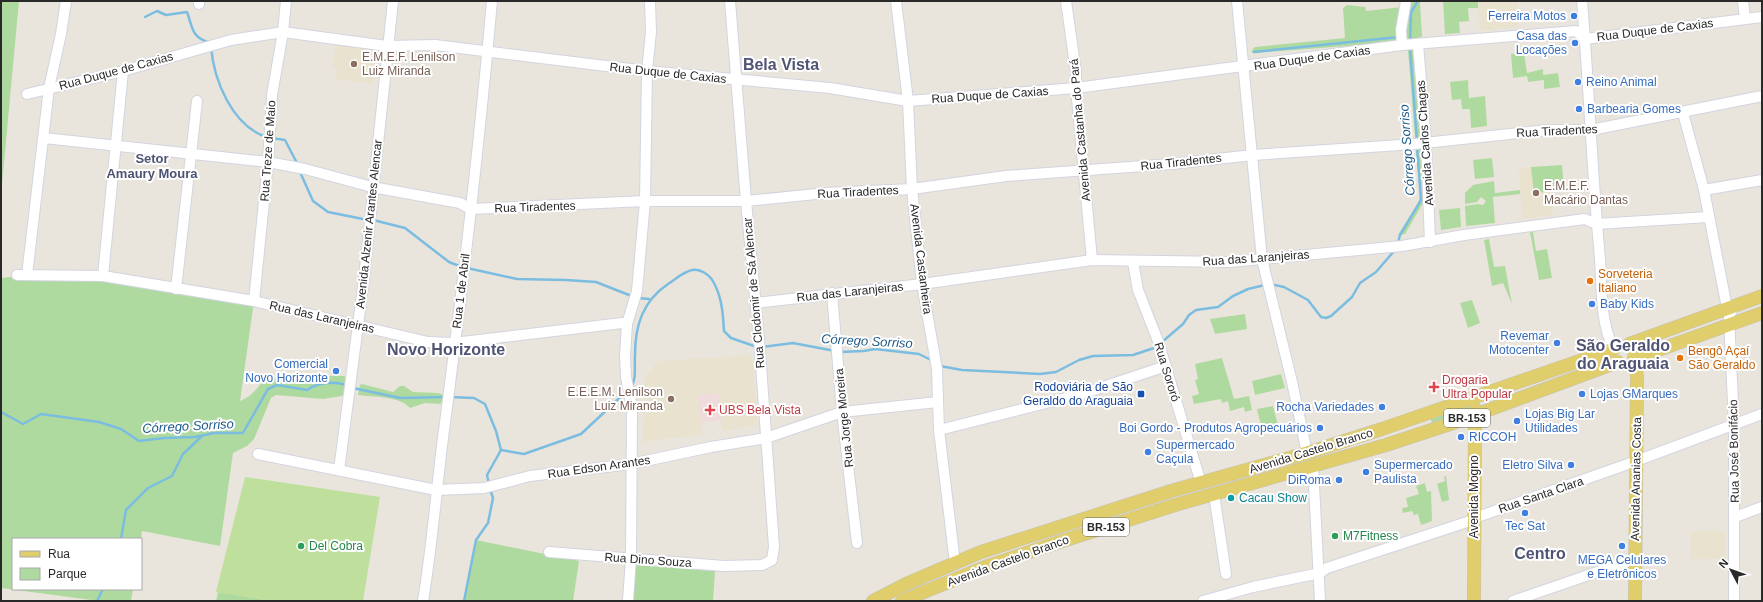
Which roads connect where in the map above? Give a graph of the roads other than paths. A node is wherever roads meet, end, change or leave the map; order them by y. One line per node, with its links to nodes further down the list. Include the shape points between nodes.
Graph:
1 (66, 1): 24 (street)
2 (286, 1): 15 (street, Rua Treze de Maio)
3 (393, 1): 18 (street, Avenida Alzenir Arantes Alencar)
4 (492, 1): 19 (street, Rua 1 de Abril)
5 (650, 1): 22 (street, via 651,32)
6 (730, 1): 23 (street, Rua Clodomir de Sá Alencar)
7 (896, 1): 29 (street, Avenida Castanheira)
8 (1066, 1): 25 (street, Avenida Castanha do Pará)
9 (1237, 1): 20 (street)
10 (1406, 1): 17 (street, Avenida Carlos Chagas, via 1401,30)
11 (1582, 1): 16 (street)
12 (1743, 1): 14 (street)
13 (1762, 17): 14 (street, Rua Duque de Caxias)
14 (1745, 19): 16 (street, Rua Duque de Caxias)
15 (283, 32): 18 (street, Rua Duque de Caxias); 21 (street, Rua Duque de Caxias, via 230,40); 37 (street, Rua Treze de Maio, via 272,95)
16 (1585, 39): 17 (street, Rua Duque de Caxias, via 1576,31); 31 (street)
17 (1410, 45): 20 (street, Rua Duque de Caxias); 33 (street, Avenida Carlos Chagas)
18 (387, 46): 19 (street, Rua Duque de Caxias, via 435,45); 40 (street, Avenida Alzenir Arantes Alencar)
19 (488, 52): 22 (street, Rua Duque de Caxias); 45 (street, Rua 1 de Abril)
20 (1244, 67): 25 (street, Rua Duque de Caxias); 36 (street)
21 (123, 71): 24 (street, Rua Duque de Caxias); 34 (street)
22 (647, 71): 23 (street, Rua Duque de Caxias); 43 (street)
23 (737, 80): 29 (street, Rua Duque de Caxias, via 830,88); 44 (street, Rua Clodomir de Sá Alencar)
24 (49, 88): 26 (street, Rua Duque de Caxias); 32 (street)
25 (1076, 88): 29 (street, Rua Duque de Caxias); 38 (street, Avenida Castanha do Pará)
26 (27, 94)
27 (1762, 96): 30 (street, Rua Tiradentes)
28 (197, 101): 35 (street)
29 (908, 101): 41 (street, Avenida Castanheira)
30 (1683, 113): 31 (street, Rua Tiradentes); 42 (street)
31 (1591, 130): 33 (street, Rua Tiradentes, via 1548,130); 47 (street)
32 (44, 138): 34 (street); 52 (street, Rua das Laranjeiras, via 22,275)
33 (1421, 143): 36 (street, Rua Tiradentes); 48 (street, Avenida Carlos Chagas)
34 (116, 145): 35 (street); 52 (street)
35 (192, 153): 37 (street); 54 (street)
36 (1253, 155): 38 (street, Rua Tiradentes); 49 (street)
37 (268, 162): 40 (street, Rua Tiradentes); 57 (street, Rua Treze de Maio)
38 (1084, 171): 41 (street, Rua Tiradentes, via 1006,176); 50 (street, Avenida Castanha do Pará)
39 (1762, 180): 42 (street)
40 (372, 187): 45 (street, Rua Tiradentes, via 460,203); 63 (street, Avenida Alzenir Arantes Alencar)
41 (912, 189): 44 (street, Rua Tiradentes, via 826,193); 53 (street, Avenida Castanheira)
42 (1704, 190): 46 (street)
43 (645, 201): 44 (street, Rua Tiradentes); 45 (street, Rua Tiradentes); 61 (street, via 636,296)
44 (746, 201): 58 (street, Rua Clodomir de Sá Alencar)
45 (471, 210): 64 (street, Rua 1 de Abril)
46 (1708, 217): 47 (street, Rua das Laranjeiras); 59 (street)
47 (1596, 224): 48 (street, Rua das Laranjeiras, via 1585,219); 66 (street, via 1607,332)
48 (1430, 242): 49 (street, Rua das Laranjeiras)
49 (1262, 259): 51 (street, Rua das Laranjeiras, via 1230,262); 82 (street)
50 (1092, 260): 51 (street, Rua das Laranjeiras); 53 (street, Rua das Laranjeiras)
51 (1133, 262): 70 (street, Rua Sororó, via 1138,290)
52 (104, 276): 54 (street, Rua das Laranjeiras)
53 (922, 284): 55 (street, Rua das Laranjeiras); 75 (street, Avenida Castanheira, via 935,352)
54 (176, 288): 57 (street, Rua das Laranjeiras)
55 (832, 293): 58 (street, Rua das Laranjeiras); 76 (street, Rua Jorge Moreira)
56 (1762, 296): 59 (main road, Avenida Castelo Branco / BR-153)
57 (254, 301): 63 (street, Rua das Laranjeiras)
58 (755, 303): 81 (street, Rua Clodomir de Sá Alencar)
59 (1732, 306): 62 (street, Rua José Bonifácio); 65 (main road, Avenida Castelo Branco / BR-153)
60 (1762, 313): 62 (main road, Avenida Castelo Branco / BR-153)
61 (627, 324): 64 (street, Rua das Laranjeiras); 85 (street, via 625,370 632,408)
62 (1730, 324): 67 (main road, Avenida Castelo Branco / BR-153); 79 (street, Rua José Bonifácio)
63 (358, 325): 64 (street, Rua das Laranjeiras, via 428,342); 87 (street, Avenida Alzenir Arantes Alencar)
64 (454, 343): 89 (street, Rua 1 de Abril)
65 (1629, 344): 66 (main road, Avenida Castelo Branco / BR-153, via 1621,343); 68 (main road, via 1635,352)
66 (1614, 349): 69 (main road, via 1613,356); 71 (main road, Avenida Castelo Branco / BR-153)
67 (1654, 352): 68 (main road, Avenida Castelo Branco / BR-153); 72 (main road, via 1641,365)
68 (1634, 357): 69 (main road, Avenida Castelo Branco / BR-153, via 1625,364); 72 (main road, Avenida Ananias Costa)
69 (1618, 362): 73 (main road, Avenida Castelo Branco / BR-153)
70 (1166, 366): 80 (street, via 1082,394); 88 (street, Rua Sororó)
71 (1544, 372): 73 (main road); 74 (main road, Avenida Castelo Branco / BR-153)
72 (1637, 376): 84 (main road, Avenida Ananias Costa)
73 (1548, 388): 78 (main road, Avenida Castelo Branco / BR-153)
74 (1480, 395): 78 (main road, Avenida Mogno, via 1475,404); 82 (main road, Avenida Castelo Branco / BR-153)
75 (938, 402): 76 (street, Rua Edson Arantes); 80 (street, Avenida Castanheira)
76 (842, 412): 81 (street, Rua Edson Arantes); 94 (street, Rua Jorge Moreira)
77 (1762, 414): 79 (street, Rua Santa Clara)
78 (1474, 416): 86 (main road, Avenida Castelo Branco / BR-153); 93 (main road, Avenida Mogno)
79 (1734, 425): 84 (street, Rua Santa Clara); 92 (street, Rua José Bonifácio)
80 (939, 430): 98 (street, Avenida Castanheira)
81 (766, 438): 85 (street, Rua Edson Arantes); 99 (street, Rua Clodomir de Sá Alencar, via 774,547 772,560 762,565)
82 (1308, 453): 88 (main road, Avenida Castelo Branco / BR-153)
83 (258, 454): 87 (street, Rua Edson Arantes)
84 (1636, 462): 93 (street, Rua Santa Clara); 97 (main road, Avenida Ananias Costa)
85 (631, 464): 89 (street, Rua Edson Arantes, via 530,476 489,487); 96 (street)
86 (1313, 466): 90 (main road, Avenida Castelo Branco / BR-153); 100 (street)
87 (339, 470): 89 (street, Rua Edson Arantes)
88 (1201, 483): 90 (main road); 98 (main road, Avenida Castelo Branco / BR-153, via 1020,539)
89 (436, 490): 102 (street, Rua 1 de Abril, via 431,554)
90 (1208, 496): 101 (street); 105 (main road, Avenida Castelo Branco / BR-153, via 985,567)
91 (1762, 508): 92 (street)
92 (1735, 516): 111 (street, Rua José Bonifácio)
93 (1474, 519): 100 (street, Rua Santa Clara); 108 (main road, Avenida Mogno)
94 (858, 543)
95 (549, 552): 96 (street, Rua Dino Souza)
96 (631, 558): 99 (street, Rua Dino Souza, via 724,566); 103 (street)
97 (1635, 559): 109 (street); 110 (main road, Avenida Ananias Costa)
98 (954, 563): 104 (main road, Avenida Castelo Branco / BR-153)
99 (748, 565)
100 (1320, 572): 106 (street, Rua Santa Clara); 107 (street)
101 (1226, 574)
102 (423, 601)
103 (628, 601)
104 (873, 601)
105 (902, 601)
106 (1202, 601)
107 (1320, 601)
108 (1474, 601)
109 (1513, 601)
110 (1635, 601)
111 (1734, 601)

